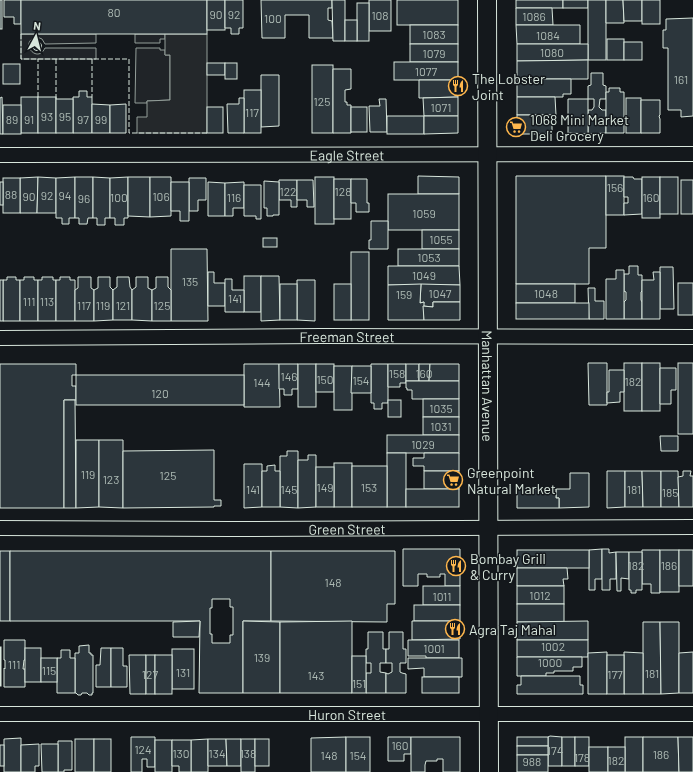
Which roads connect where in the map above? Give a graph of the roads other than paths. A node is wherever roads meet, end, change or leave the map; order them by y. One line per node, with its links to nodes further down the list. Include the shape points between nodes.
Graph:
1 (487, 0): 2 (street, Manhattan Avenue)
2 (488, 154): 3 (street, Eagle Street); 4 (street, Eagle Street); 5 (street, Manhattan Avenue)
3 (693, 154)
4 (0, 155)
5 (488, 337): 6 (street, Freeman Street); 7 (street, Freeman Street); 8 (street, Manhattan Avenue)
6 (693, 337)
7 (0, 338)
8 (488, 527): 9 (street, Green Street); 10 (street, Green Street); 12 (street, Manhattan Avenue)
9 (693, 527)
10 (0, 528)
11 (0, 714): 12 (street, Huron Street)
12 (488, 714): 13 (street, Huron Street); 14 (street, Manhattan Avenue)
13 (693, 714)
14 (489, 772)

